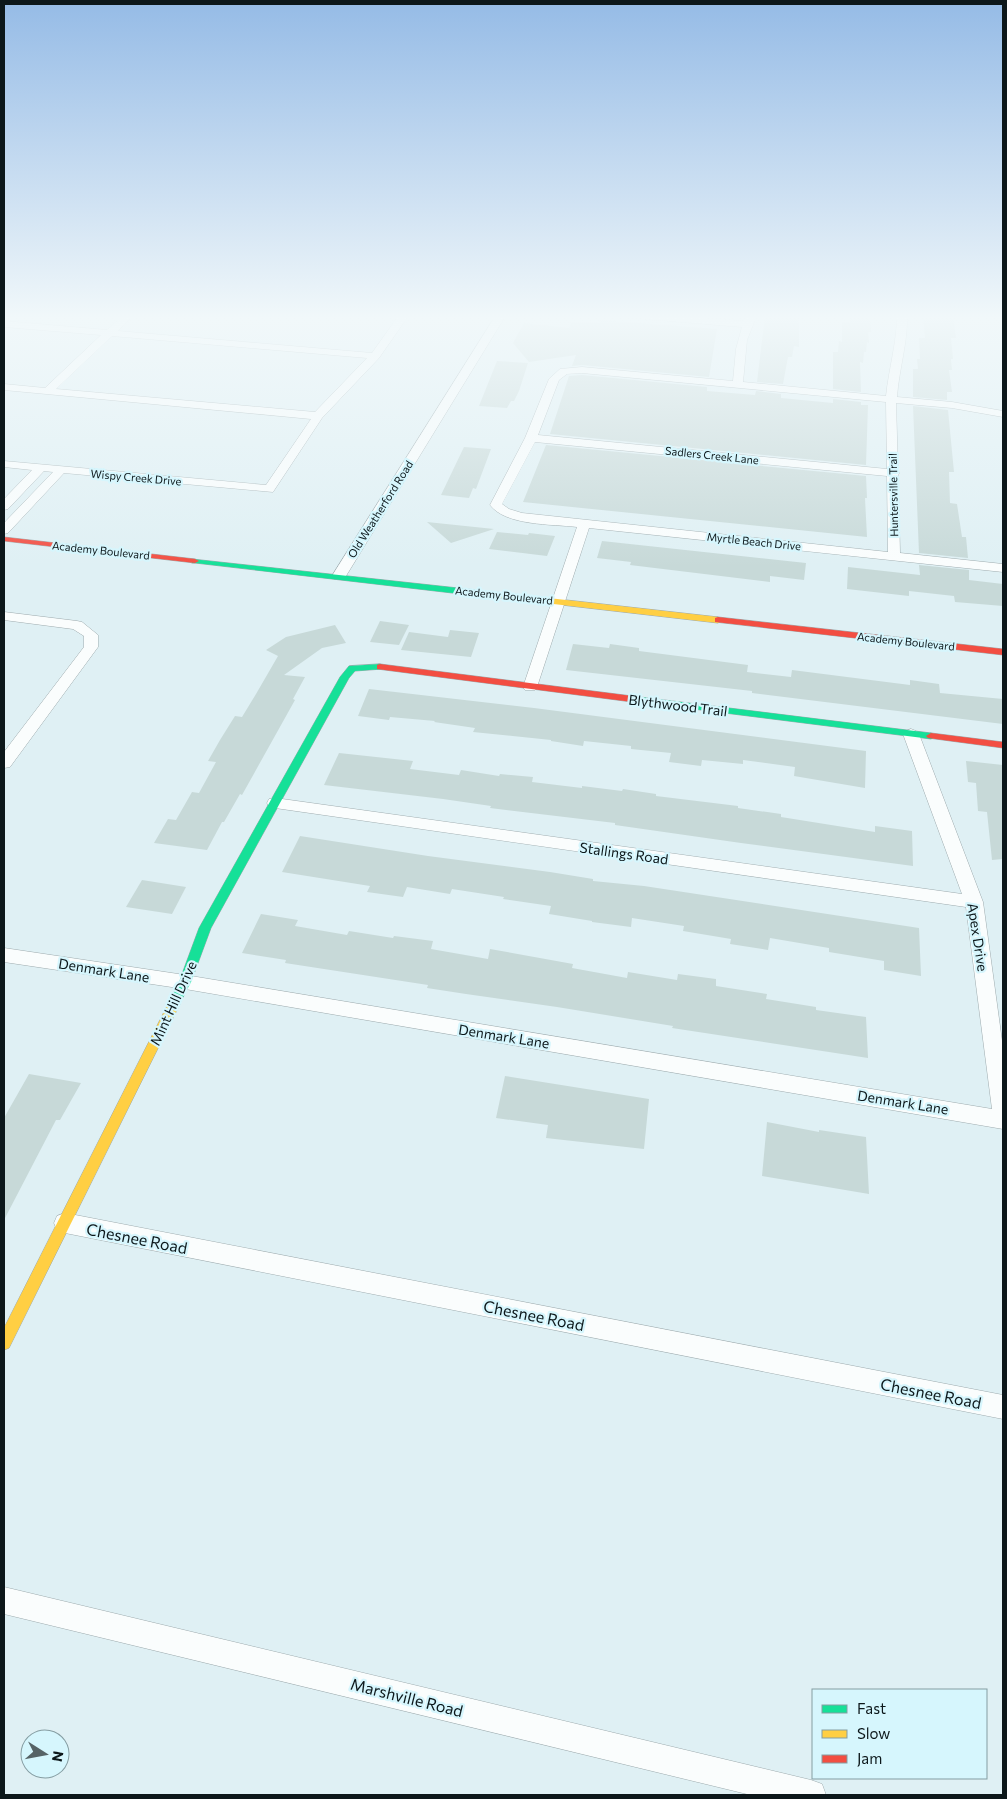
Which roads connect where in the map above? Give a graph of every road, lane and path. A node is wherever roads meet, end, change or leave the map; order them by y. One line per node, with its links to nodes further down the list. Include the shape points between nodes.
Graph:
1 (133, 399): 7 (street)
2 (334, 399): 7 (street)
3 (449, 399): 19 (street, Old Weatherford Road)
4 (546, 399): 8 (street)
5 (891, 399): 6 (street); 12 (street, Huntersville Trail)
6 (1003, 414)
7 (318, 416): 11 (street, Wispy Creek Drive, via 269,489)
8 (531, 438): 12 (street, Sadlers Creek Lane); 14 (street, Myrtle Beach Drive, via 496,505 520,517)
9 (4, 464): 10 (street, Wispy Creek Drive)
10 (41, 468): 11 (street, Wispy Creek Drive); 13 (street)
11 (61, 470): 15 (street)
12 (894, 473): 17 (street, Huntersville Trail)
13 (4, 506)
14 (584, 523): 17 (street, Myrtle Beach Drive); 20 (street)
15 (4, 531): 16 (street, Academy Boulevard); 19 (street, Academy Boulevard)
16 (93, 538)
17 (894, 556): 18 (street, Myrtle Beach Drive)
18 (1003, 568)
19 (339, 576): 20 (street, Academy Boulevard)
20 (562, 591): 22 (street, Academy Boulevard); 24 (street)
21 (4, 616): 27 (street, via 77,625 91,635 91,647)
22 (1003, 652)
23 (352, 668): 24 (street, Blythwood Trail, via 370,666); 28 (street, Mint Hill Drive)
24 (530, 687): 25 (street, Blythwood Trail)
25 (912, 734): 26 (street, Blythwood Trail); 29 (street, Apex Drive)
26 (1003, 745)
27 (4, 763)
28 (275, 803): 29 (street, Stallings Road); 31 (street, Mint Hill Drive, via 205,928)
29 (974, 902): 32 (street, Apex Drive)
30 (4, 954): 31 (street, Denmark Lane)
31 (185, 982): 32 (street, Denmark Lane); 33 (street, Mint Hill Drive)
32 (1003, 1120)
33 (65, 1223): 34 (street, Mint Hill Drive); 35 (street, Chesnee Road)
34 (4, 1343)
35 (1003, 1407)
36 (4, 1600): 37 (street, Marshville Road)
37 (811, 1795)

